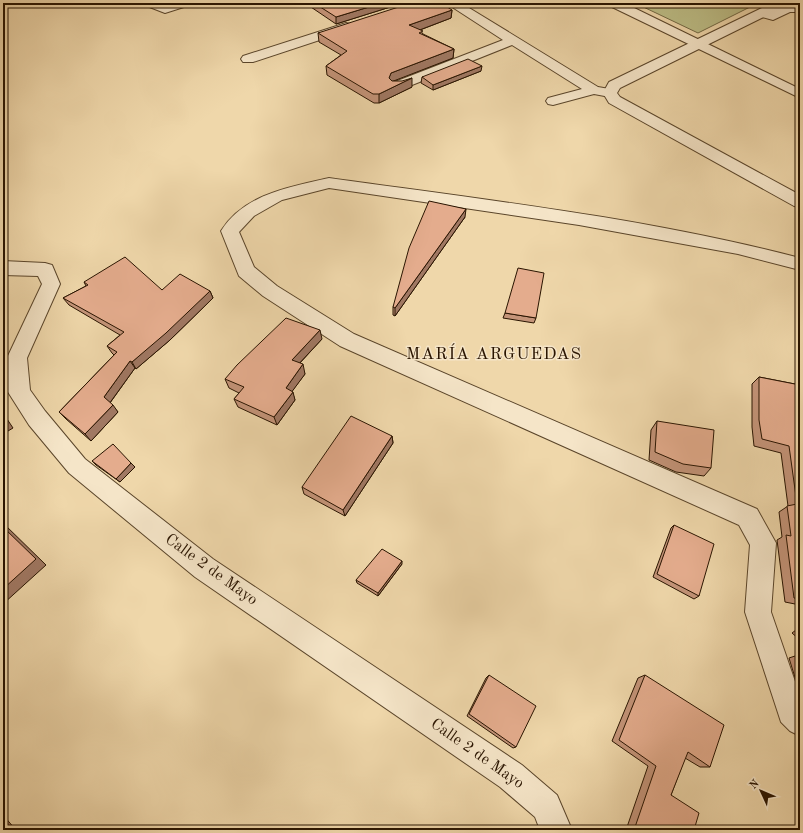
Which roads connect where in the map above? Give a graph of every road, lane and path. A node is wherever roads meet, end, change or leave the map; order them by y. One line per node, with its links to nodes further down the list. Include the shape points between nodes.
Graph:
1 (151, 3): 2 (street, via 165,8)
2 (183, 3)
3 (452, 3): 9 (street)
4 (614, 3): 10 (street)
5 (782, 3): 7 (street)
6 (800, 8): 7 (street, via 787,9 773,16)
7 (762, 13): 10 (street)
8 (360, 22): 11 (street)
9 (513, 40): 12 (street); 13 (street)
10 (697, 44): 14 (street, via 614,85); 15 (street)
11 (248, 59)
12 (397, 86)
13 (594, 90): 14 (street); 16 (street)
14 (610, 93): 17 (street, via 614,100)
15 (800, 94)
16 (553, 101)
17 (800, 202)
18 (800, 264): 20 (street, via 738,248 578,219 329,183 276,196 248,212 230,231 246,271 270,291 347,340 748,517 763,543 758,612 791,712)
19 (3, 268): 21 (street, Calle 2 de Mayo, via 46,270 51,284 17,358 19,392 77,466 204,568 511,776 546,806)
20 (800, 721)
21 (556, 830)

